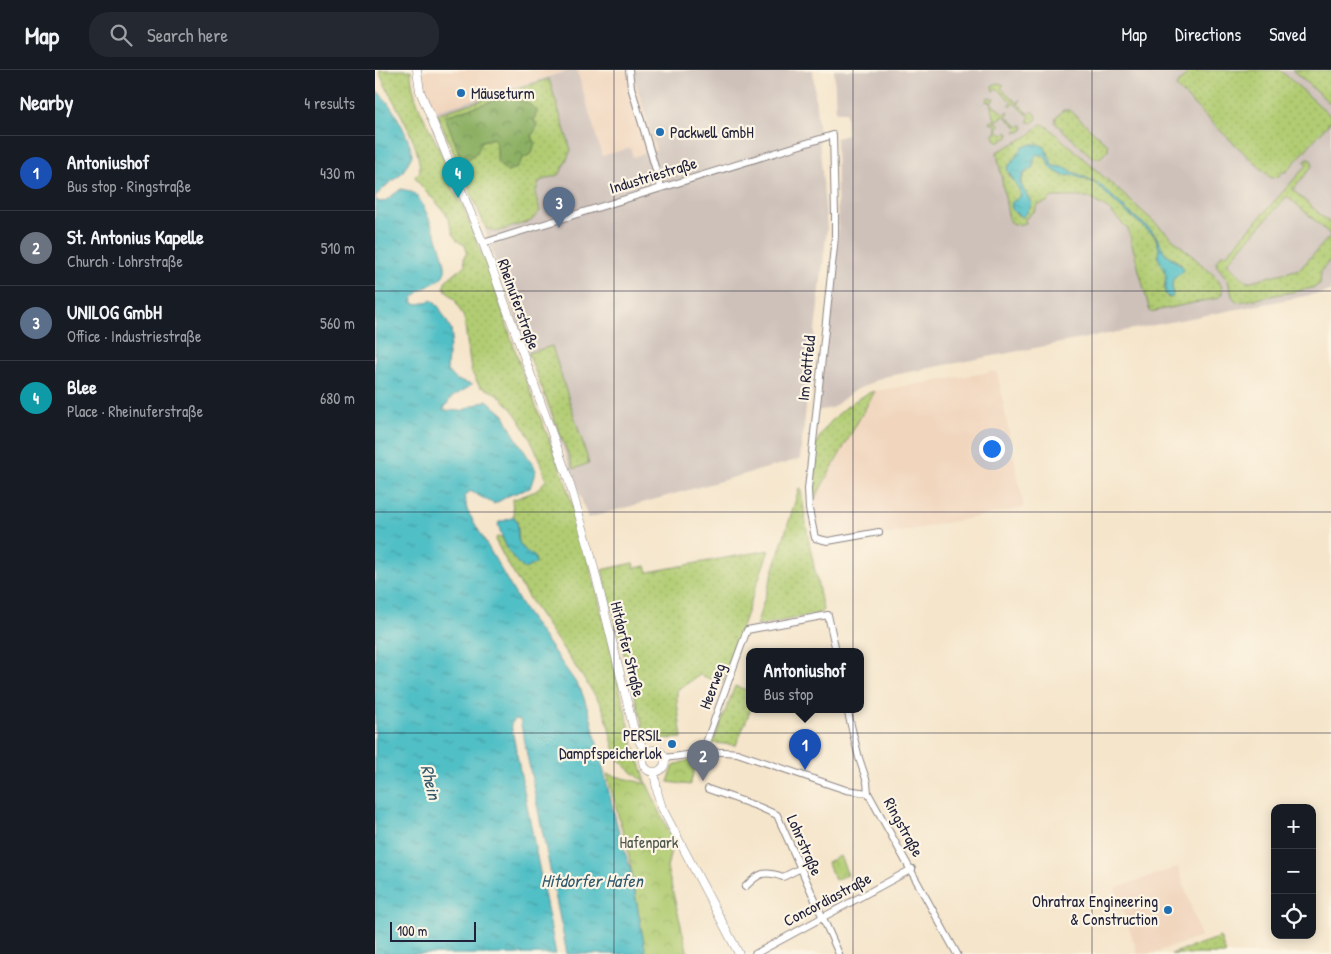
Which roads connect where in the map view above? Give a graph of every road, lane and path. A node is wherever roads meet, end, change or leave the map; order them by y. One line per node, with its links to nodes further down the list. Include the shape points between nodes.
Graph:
1 (417, 70): 5 (street, Rheinuferstraße, via 420,91)
2 (629, 70): 4 (street, via 631,87)
3 (833, 135): 4 (street, Industriestraße); 6 (street, Im Rottfeld, via 835,237 811,446 809,509 815,538 828,541)
4 (661, 187): 5 (street, Industriestraße)
5 (483, 243): 7 (street, Rheinuferstraße, via 567,475)
6 (879, 532)
7 (589, 550): 11 (street, Hitdorfer Straße, via 633,726)
8 (834, 648): 10 (street, Heerweg, via 828,615 747,630)
9 (848, 713): 15 (street)
10 (703, 752): 12 (street, Ringstraße); 15 (street, Ringstraße, via 737,753 846,790)
11 (646, 753): 12 (street, via 655,749); 13 (street, via 644,766)
12 (665, 758): 13 (street, via 665,766)
13 (654, 772): 20 (street, via 662,808)
14 (708, 788): 16 (street, Lohrstraße, via 777,815)
15 (869, 793): 17 (street, Ringstraße)
16 (801, 868): 18 (street, via 783,876 763,873); 19 (street, Lohrstraße)
17 (912, 869): 19 (street, Concordiastraße); 23 (street, Ringstraße)
18 (745, 886)
19 (822, 918): 21 (street, Concordiastraße); 22 (street, Lohrstraße)
20 (739, 954)
21 (755, 954)
22 (839, 954)
23 (957, 954)

